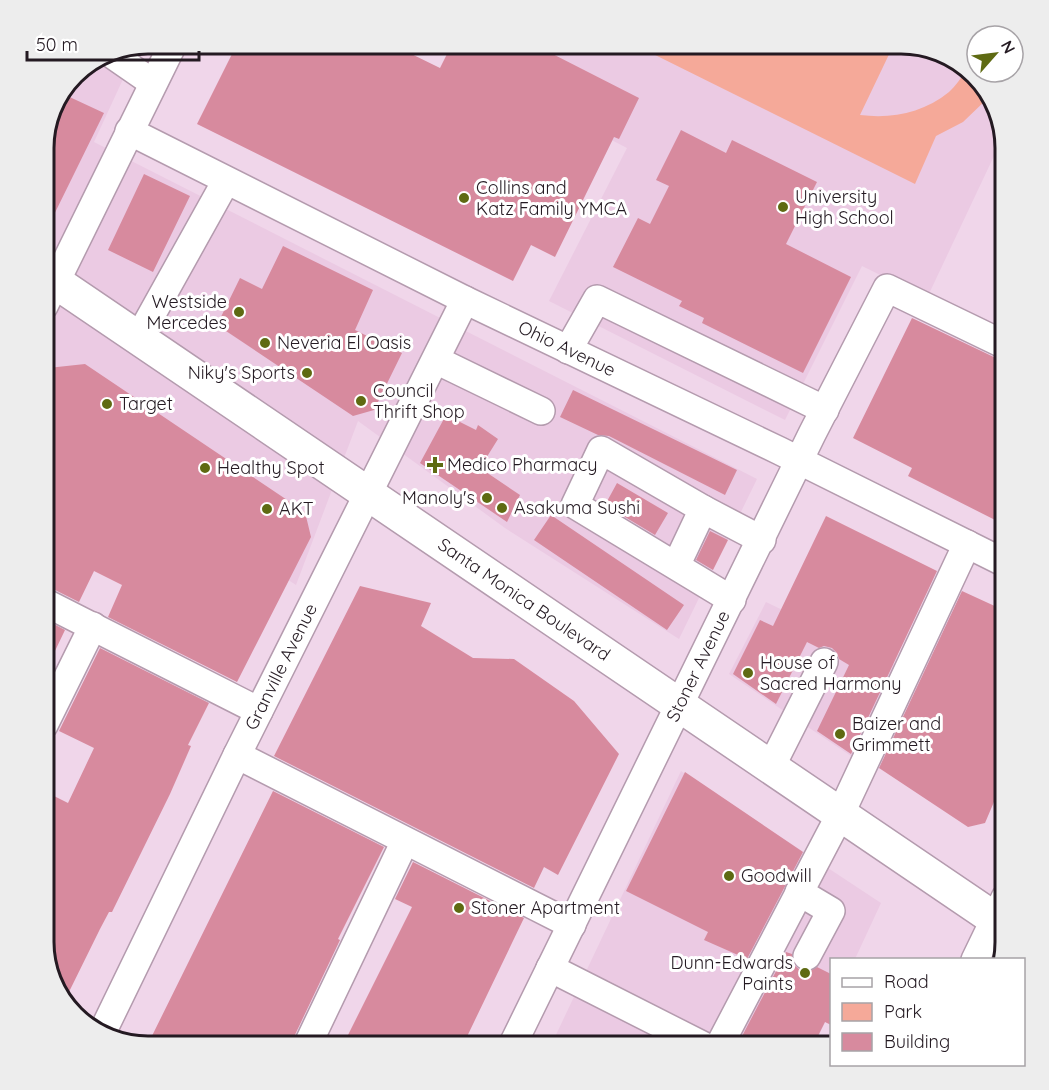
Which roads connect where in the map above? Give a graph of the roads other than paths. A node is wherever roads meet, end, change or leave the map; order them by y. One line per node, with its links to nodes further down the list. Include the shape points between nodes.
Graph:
1 (168, 54): 3 (street)
2 (119, 59): 3 (street)
3 (153, 83): 4 (street)
4 (129, 131): 5 (street, Ohio Avenue); 6 (street)
5 (226, 181): 8 (street, Ohio Avenue); 9 (street)
6 (54, 275)
7 (54, 290): 9 (main road, Santa Monica Boulevard)
8 (465, 300): 11 (street, Ohio Avenue); 12 (street, Granville Avenue)
9 (138, 339): 16 (main road, Santa Monica Boulevard)
10 (995, 340): 13 (street, Stoner Avenue, via 887,288)
11 (568, 350): 13 (street, via 597,299); 15 (street, Ohio Avenue)
12 (436, 360): 14 (street); 16 (street, Granville Avenue)
13 (825, 410): 15 (street, Stoner Avenue)
14 (542, 411)
15 (800, 462): 18 (street, Stoner Avenue); 19 (street, Ohio Avenue)
16 (369, 494): 27 (main road, Santa Monica Boulevard); 28 (street, Granville Avenue)
17 (703, 509): 18 (street); 21 (street); 21 (street, via 601,450 575,505)
18 (762, 540): 22 (street, Stoner Avenue)
19 (968, 544): 20 (street, Ohio Avenue); 31 (street)
20 (995, 558)
21 (676, 566): 22 (street)
22 (732, 600): 27 (street, Stoner Avenue)
23 (54, 607): 24 (street)
24 (93, 626): 26 (street); 28 (street)
25 (824, 662): 30 (street)
26 (54, 705)
27 (681, 706): 30 (main road, Santa Monica Boulevard); 35 (street, Stoner Avenue)
28 (259, 711): 29 (street, Granville Avenue)
29 (237, 755): 32 (street); 40 (street, Granville Avenue)
30 (771, 767): 31 (main road, Santa Monica Boulevard)
31 (840, 815): 33 (street); 34 (main road, Santa Monica Boulevard)
32 (405, 842): 35 (street); 41 (street)
33 (800, 892): 37 (street, via 831,911); 44 (street)
34 (995, 910)
35 (572, 925): 39 (street, Stoner Avenue)
36 (995, 926): 38 (street)
37 (807, 956)
38 (976, 958)
39 (550, 968): 42 (street, Stoner Avenue); 43 (street)
40 (106, 1026)
41 (312, 1036)
42 (517, 1036)
43 (683, 1036)
44 (725, 1036)

